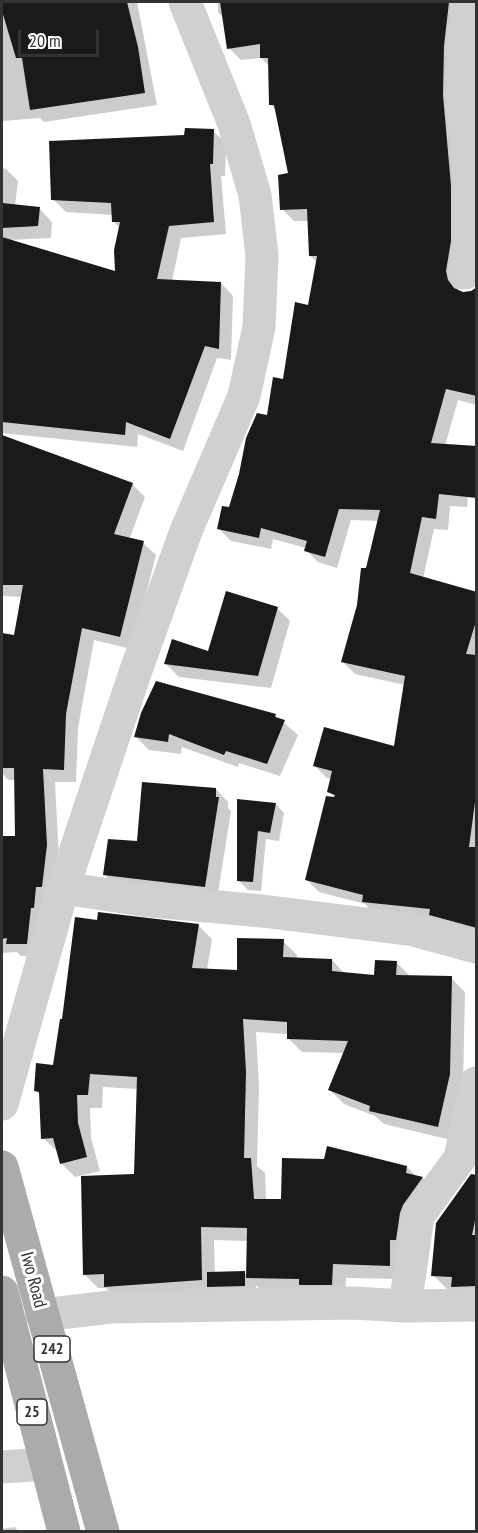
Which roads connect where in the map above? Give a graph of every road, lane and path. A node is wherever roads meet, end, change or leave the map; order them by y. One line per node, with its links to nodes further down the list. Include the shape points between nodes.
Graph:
1 (185, 2): 5 (street, via 234,124 255,195 262,256 259,327 244,396 186,531)
2 (468, 2): 3 (street, via 462,95)
3 (472, 166): 4 (street, via 470,243)
4 (465, 273)
5 (63, 888): 6 (street, via 414,930); 8 (street)
6 (476, 949)
7 (477, 1083): 12 (street, via 460,1158 418,1216)
8 (2, 1104)
9 (2, 1167): 13 (main road, Iwo Road / 242)
10 (2, 1292): 14 (main road, Iwo Road / 25)
11 (477, 1305): 12 (street)
12 (405, 1306): 13 (street, via 354,1303 111,1307)
13 (42, 1315): 17 (main road, Iwo Road / 242)
14 (46, 1464): 15 (street); 16 (main road, Iwo Road / 25)
15 (2, 1467)
16 (64, 1532)
17 (103, 1532)

